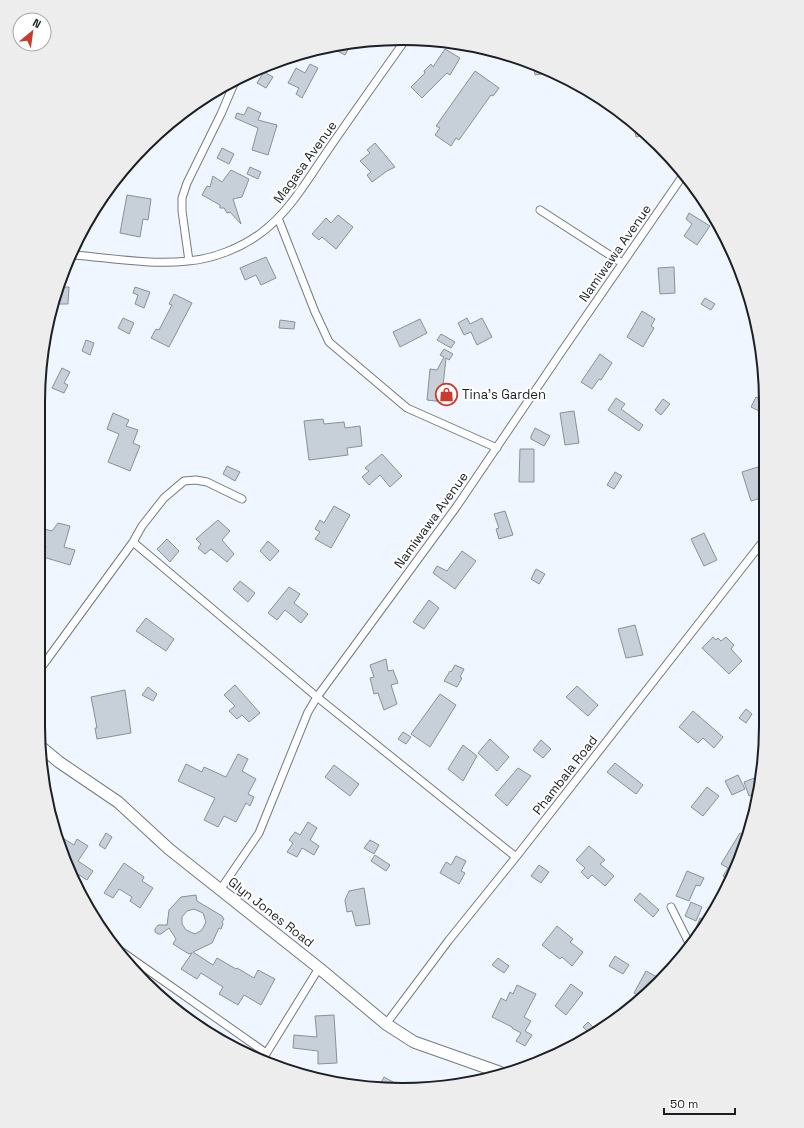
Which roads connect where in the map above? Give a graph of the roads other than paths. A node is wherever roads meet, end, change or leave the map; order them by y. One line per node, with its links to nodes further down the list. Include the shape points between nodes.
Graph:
1 (402, 45): 5 (street, Magasa Avenue, via 289,207)
2 (232, 88): 7 (street, via 182,198)
3 (680, 179): 8 (street, Namiwawa Avenue)
4 (540, 210): 8 (street)
5 (278, 218): 7 (street, Magasa Avenue, via 260,234 243,244 210,257); 9 (street, via 329,342 407,408)
6 (77, 255): 7 (street, Magasa Avenue, via 142,262)
7 (189, 261)
8 (622, 262): 9 (street, Namiwawa Avenue)
9 (497, 448): 14 (street, Namiwawa Avenue)
10 (242, 499): 11 (street, via 207,482 184,481 164,498)
11 (133, 542): 13 (street); 14 (street)
12 (759, 546): 16 (street, Phambala Road)
13 (45, 662)
14 (317, 697): 16 (street); 17 (street, Namiwawa Avenue, via 308,712 259,833)
15 (46, 751): 17 (street, Glyn Jones Road, via 118,802 169,849)
16 (516, 857): 22 (street, Phambala Road)
17 (220, 890): 21 (street, Glyn Jones Road)
18 (671, 907): 19 (street)
19 (687, 940)
20 (133, 959): 23 (street)
21 (319, 968): 22 (street, Glyn Jones Road); 23 (street)
22 (386, 1024): 24 (street, Glyn Jones Road, via 414,1042)
23 (266, 1054)
24 (495, 1071)

